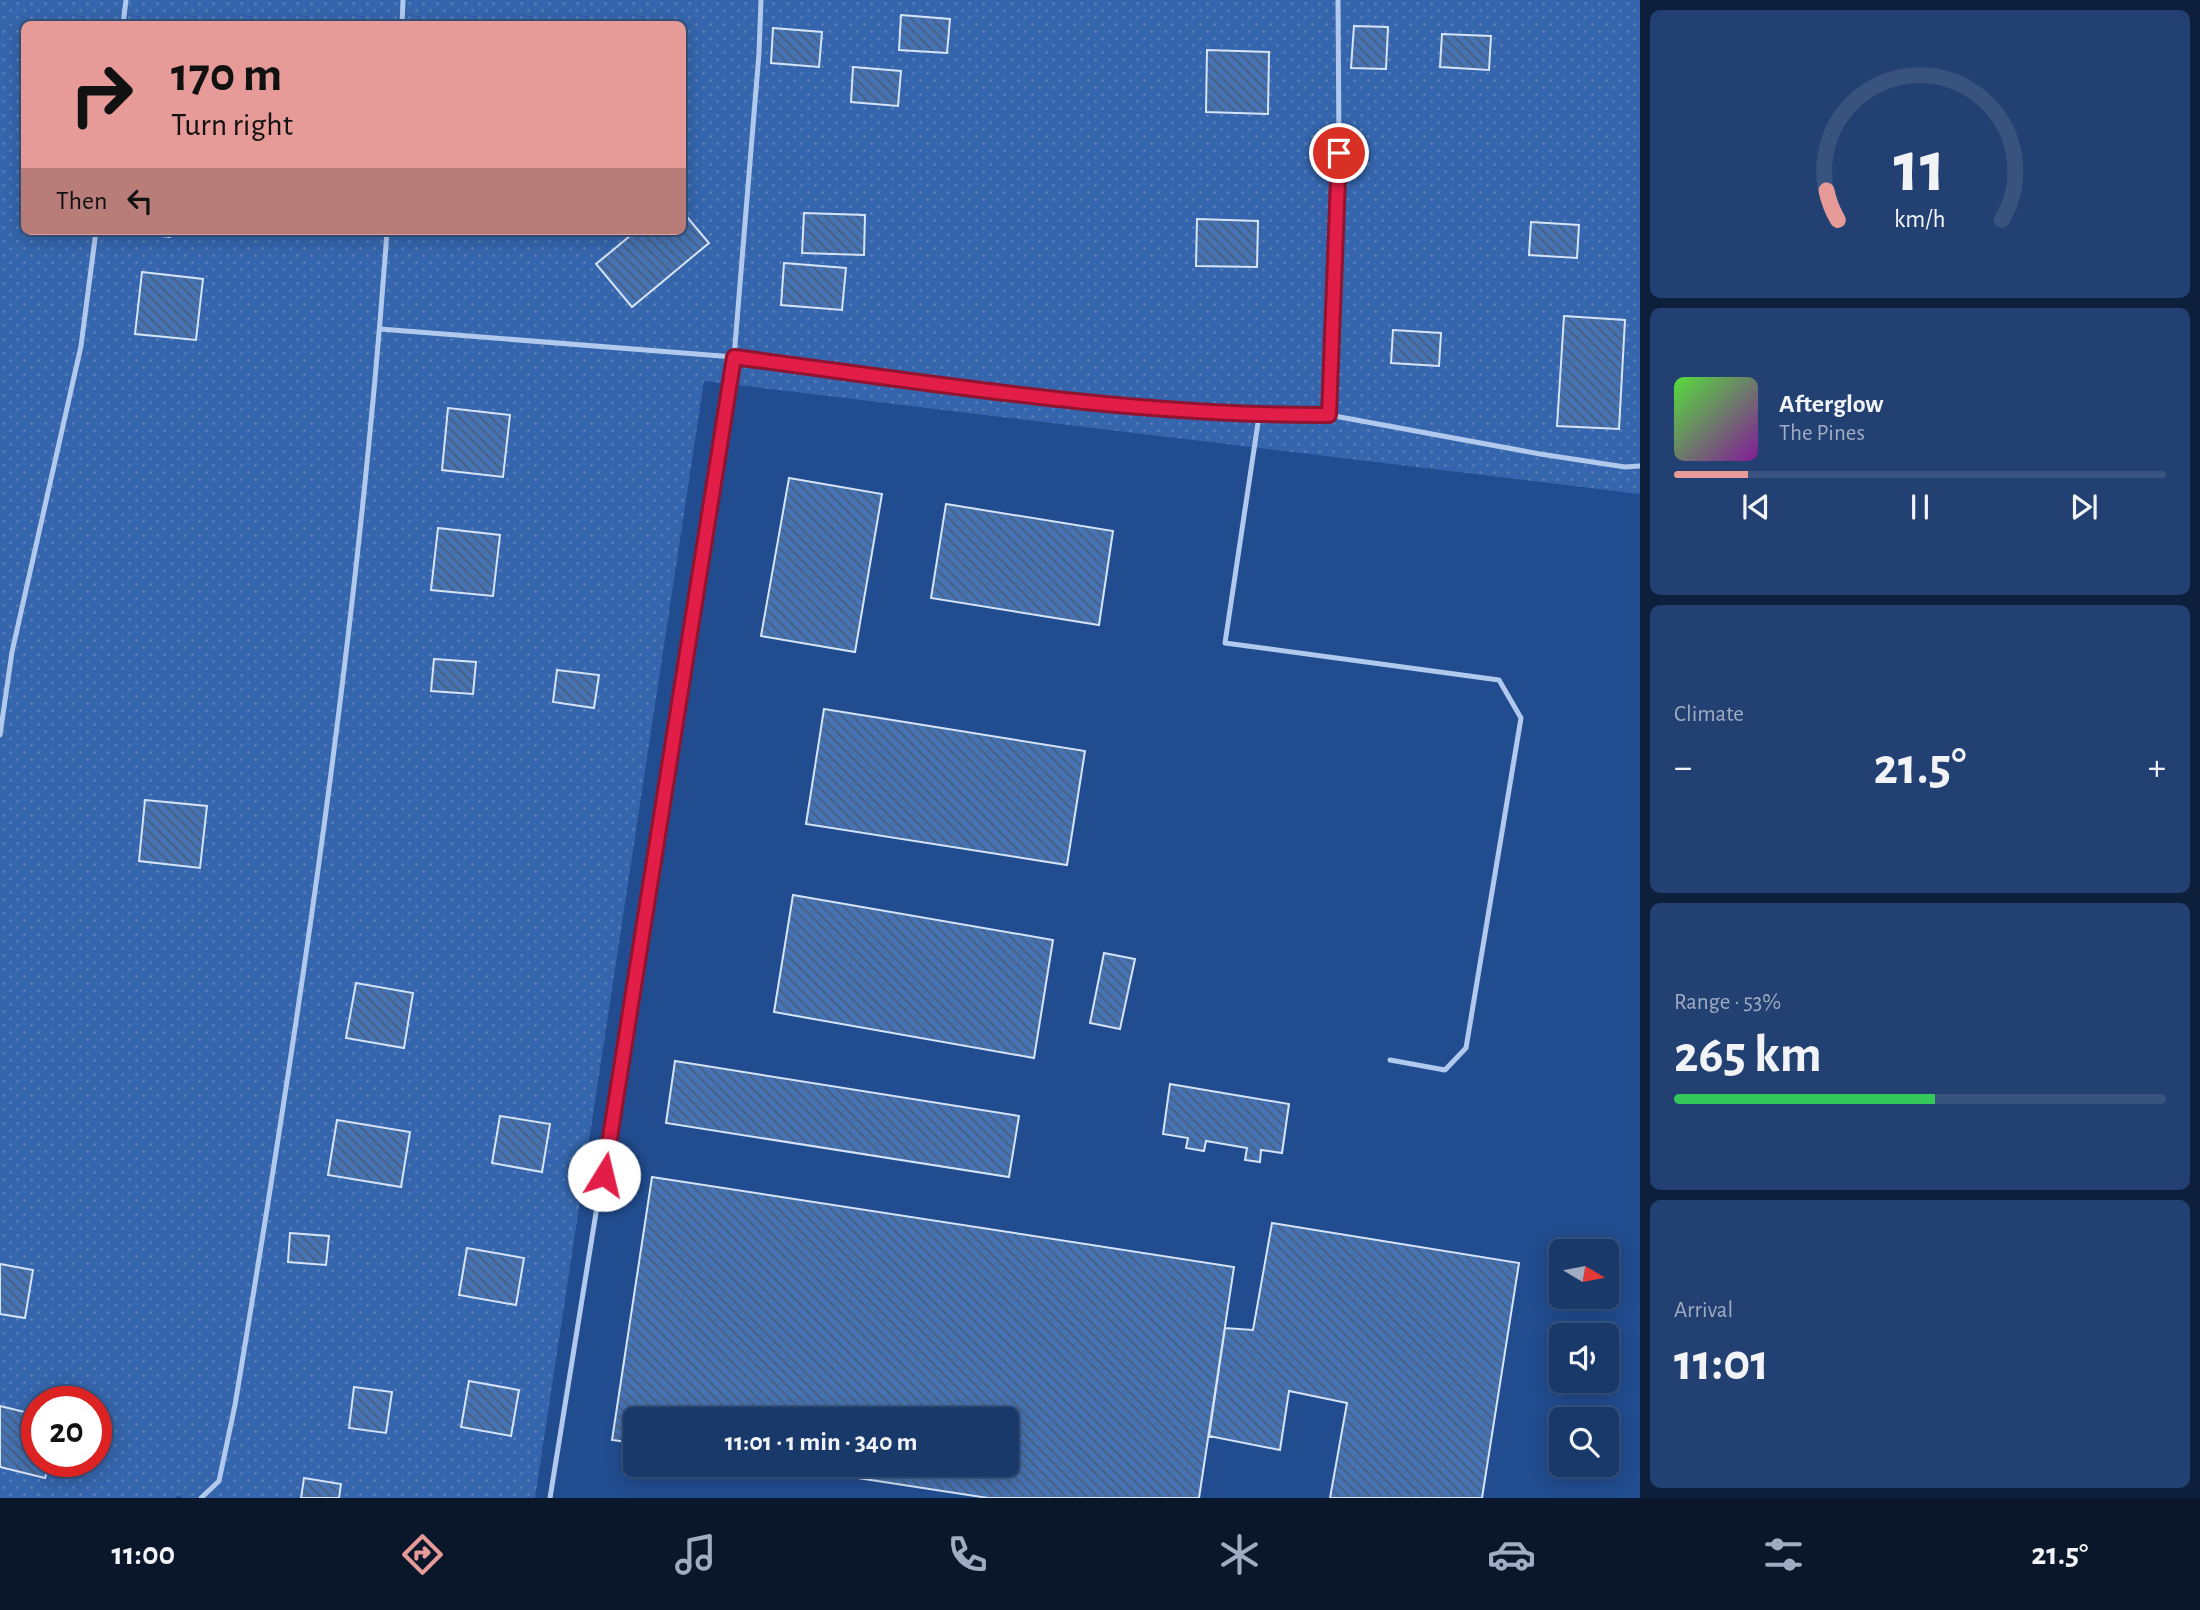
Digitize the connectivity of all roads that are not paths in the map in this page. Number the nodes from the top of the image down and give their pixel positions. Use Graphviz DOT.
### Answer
graph roads {
  1 [pos="126,0"];
  2 [pos="403,0"];
  3 [pos="761,0"];
  4 [pos="1338,0"];
  5 [pos="123,21"];
  6 [pos="402,21"];
  7 [pos="95,235"];
  8 [pos="387,235"];
  9 [pos="380,329"];
  10 [pos="734,357"];
  11 [pos="1329,415"];
  12 [pos="1259,416"];
  13 [pos="1640,466"];
  14 [pos="0,734"];
  15 [pos="1390,1060"];
  16 [pos="201,1498"];
  17 [pos="550,1498"];
  1 -- 5 [label="lane"];
  2 -- 6 [label="lane"];
  3 -- 10 [label="lane"];
  4 -- 11 [label="lane"];
  7 -- 14 [label="lane"];
  8 -- 9 [label="lane"];
  9 -- 10 [label="lane"];
  9 -- 16 [label="lane"];
  10 -- 12 [label="lane"];
  10 -- 17 [label="lane"];
  11 -- 12 [label="lane"];
  11 -- 13 [label="lane"];
  12 -- 15 [label="lane"];
}
